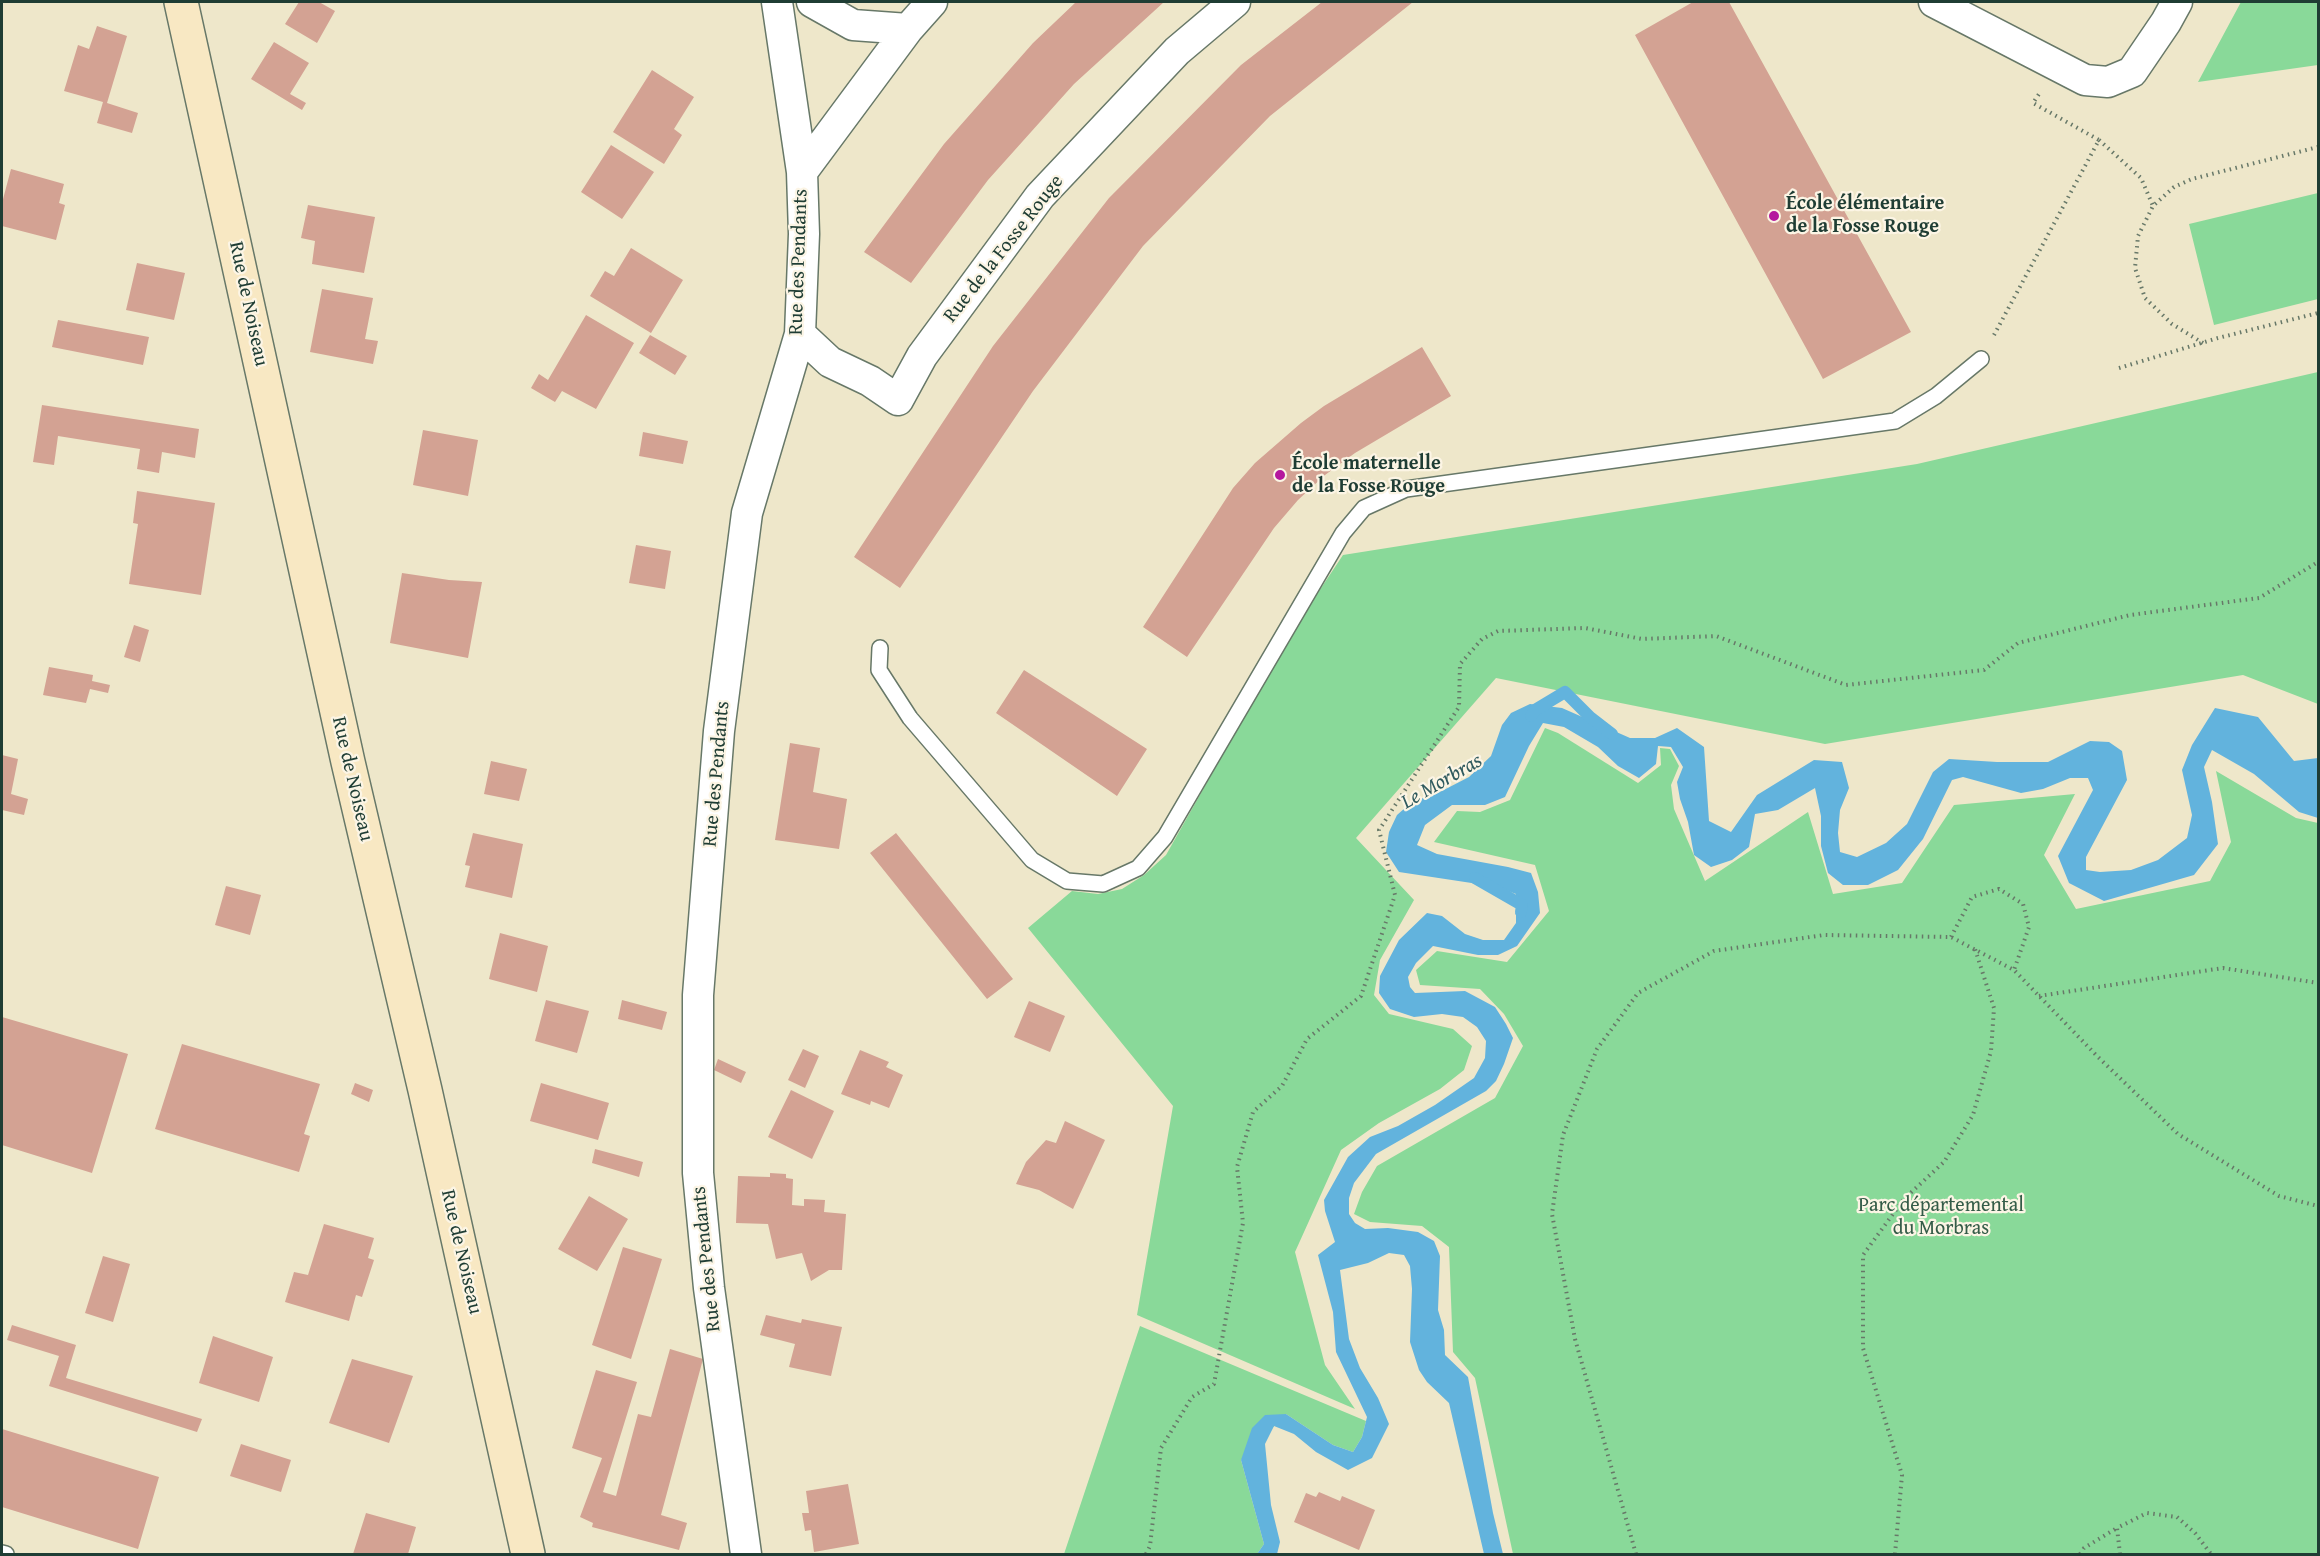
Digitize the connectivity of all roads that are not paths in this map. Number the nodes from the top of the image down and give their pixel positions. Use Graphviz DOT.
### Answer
graph roads {
  1 [pos="181,2"];
  2 [pos="777,2"];
  3 [pos="812,2"];
  4 [pos="932,2"];
  5 [pos="1235,2"];
  6 [pos="1934,2"];
  7 [pos="2177,2"];
  8 [pos="908,29"];
  9 [pos="802,172"];
  10 [pos="800,334"];
  11 [pos="1981,359"];
  12 [pos="880,648"];
  13 [pos="528,1554"];
  14 [pos="746,1554"];
  1 -- 13 [label="street, Rue de Noiseau"];
  2 -- 9 [label="street, Rue des Pendants"];
  3 -- 8 [label="street"];
  4 -- 8 [label="street"];
  5 -- 10 [label="street, Rue de la Fosse Rouge"];
  6 -- 7 [label="street"];
  8 -- 9 [label="street"];
  9 -- 10 [label="street, Rue des Pendants"];
  10 -- 14 [label="street, Rue des Pendants"];
  11 -- 12 [label="lane"];
}
